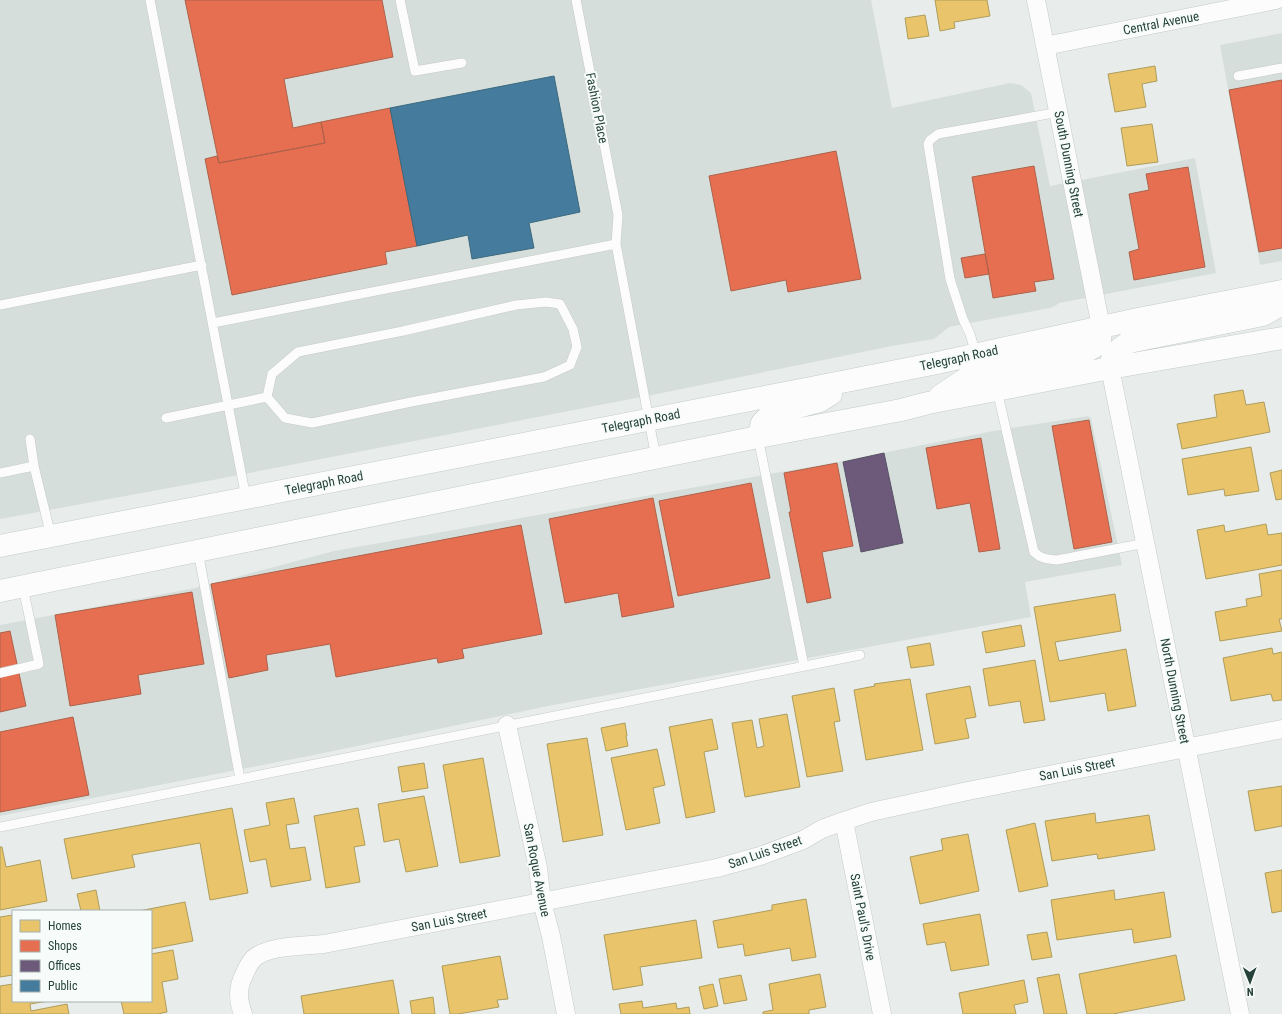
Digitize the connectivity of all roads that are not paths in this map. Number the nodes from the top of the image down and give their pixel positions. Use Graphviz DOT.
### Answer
graph roads {
  1 [pos="150,0"];
  2 [pos="400,0"];
  3 [pos="576,0"];
  4 [pos="1036,0"];
  5 [pos="1276,0"];
  6 [pos="1045,46"];
  7 [pos="462,63"];
  8 [pos="1282,68"];
  9 [pos="1238,76"];
  10 [pos="1059,112"];
  11 [pos="616,244"];
  12 [pos="202,265"];
  13 [pos="1282,291"];
  14 [pos="1282,304"];
  15 [pos="0,305"];
  16 [pos="213,323"];
  17 [pos="1101,327"];
  18 [pos="1282,338"];
  19 [pos="976,354"];
  20 [pos="1110,368"];
  21 [pos="855,379"];
  22 [pos="997,390"];
  23 [pos="267,397"];
  24 [pos="928,403"];
  25 [pos="227,405"];
  26 [pos="166,418"];
  27 [pos="649,420"];
  28 [pos="758,437"];
  29 [pos="30,439"];
  30 [pos="656,458"];
  31 [pos="34,466"];
  32 [pos="0,473"];
  33 [pos="246,498"];
  34 [pos="51,536"];
  35 [pos="1146,543"];
  36 [pos="0,546"];
  37 [pos="198,551"];
  38 [pos="23,587"];
  39 [pos="0,591"];
  40 [pos="860,655"];
  41 [pos="804,666"];
  42 [pos="0,673"];
  43 [pos="507,725"];
  44 [pos="1282,729"];
  45 [pos="1187,748"];
  46 [pos="240,779"];
  47 [pos="844,821"];
  48 [pos="0,827"];
  49 [pos="542,902"];
  50 [pos="243,1014"];
  51 [pos="566,1014"];
  52 [pos="882,1014"];
  53 [pos="1240,1014"];
  1 -- 12 [label="lane"];
  2 -- 7 [label="lane"];
  3 -- 11 [label="lane, Fashion Place"];
  4 -- 6 [label="street, South Dunning Street"];
  5 -- 6 [label="street, Central Avenue"];
  6 -- 10 [label="street, South Dunning Street"];
  8 -- 9 [label="lane"];
  10 -- 17 [label="street, South Dunning Street"];
  10 -- 19 [label="lane"];
  11 -- 16 [label="lane"];
  11 -- 27 [label="lane"];
  12 -- 15 [label="lane"];
  12 -- 16 [label="lane"];
  13 -- 17 [label="main road, Telegraph Road"];
  14 -- 20 [label="main road"];
  16 -- 25 [label="lane"];
  17 -- 19 [label="main road, Telegraph Road"];
  17 -- 24 [label="main road"];
  18 -- 20 [label="main road"];
  19 -- 21 [label="main road, Telegraph Road"];
  20 -- 22 [label="main road"];
  20 -- 35 [label="street, North Dunning Street"];
  21 -- 27 [label="main road, Telegraph Road"];
  21 -- 28 [label="main road"];
  22 -- 24 [label="main road"];
  22 -- 35 [label="lane"];
  23 -- 23 [label="lane"];
  23 -- 25 [label="lane"];
  24 -- 28 [label="main road"];
  25 -- 26 [label="lane"];
  25 -- 33 [label="lane"];
  27 -- 30 [label="lane"];
  27 -- 33 [label="main road, Telegraph Road"];
  28 -- 30 [label="main road"];
  28 -- 41 [label="lane"];
  29 -- 31 [label="lane"];
  30 -- 37 [label="main road"];
  31 -- 32 [label="lane"];
  31 -- 34 [label="lane"];
  33 -- 34 [label="main road, Telegraph Road"];
  34 -- 36 [label="main road, Telegraph Road"];
  35 -- 45 [label="street, North Dunning Street"];
  37 -- 38 [label="main road"];
  37 -- 46 [label="lane"];
  38 -- 39 [label="main road"];
  38 -- 42 [label="lane"];
  40 -- 41 [label="lane"];
  41 -- 43 [label="lane"];
  43 -- 46 [label="lane"];
  43 -- 49 [label="street, San Roque Avenue"];
  44 -- 45 [label="street, San Luis Street"];
  45 -- 47 [label="street, San Luis Street"];
  45 -- 53 [label="street, North Dunning Street"];
  46 -- 48 [label="lane"];
  47 -- 49 [label="street, San Luis Street"];
  47 -- 52 [label="street, Saint Paul's Drive"];
  49 -- 50 [label="street, San Luis Street"];
  49 -- 51 [label="street, San Roque Avenue"];
}
